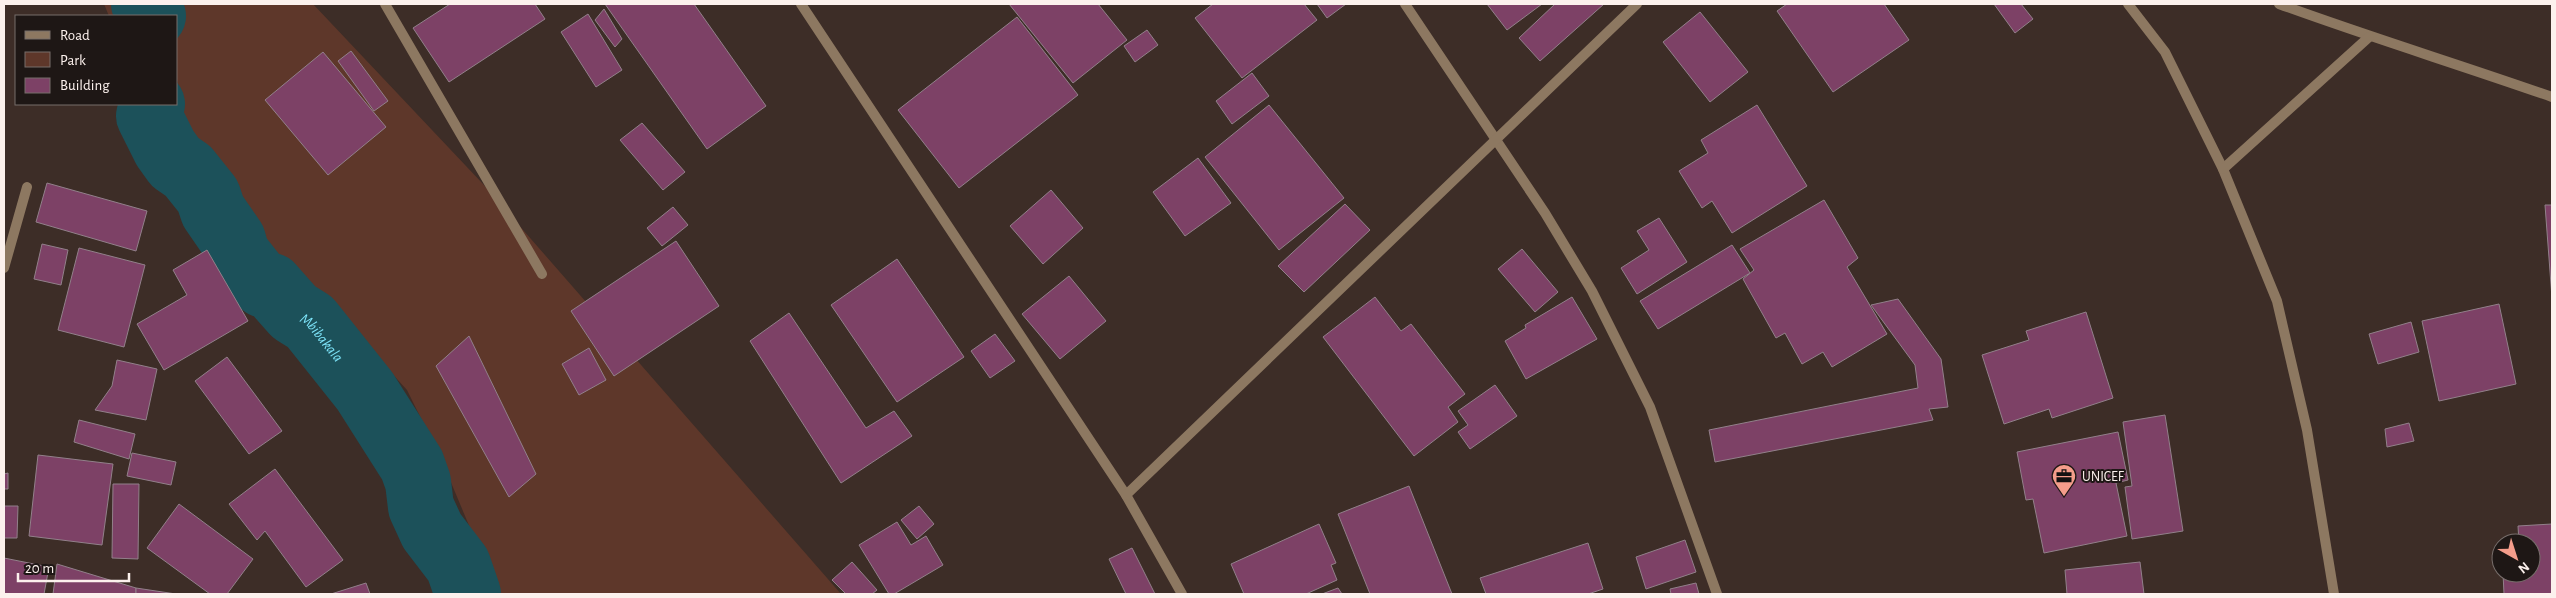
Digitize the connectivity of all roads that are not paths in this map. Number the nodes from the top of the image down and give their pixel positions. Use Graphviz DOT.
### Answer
graph roads {
  1 [pos="386,4"];
  2 [pos="801,4"];
  3 [pos="1405,4"];
  4 [pos="1637,4"];
  5 [pos="2128,4"];
  6 [pos="2278,4"];
  7 [pos="2369,37"];
  8 [pos="2552,97"];
  9 [pos="1495,140"];
  10 [pos="2223,169"];
  11 [pos="27,186"];
  12 [pos="4,268"];
  13 [pos="542,274"];
  14 [pos="1126,495"];
  15 [pos="1182,594"];
  16 [pos="1717,594"];
  17 [pos="2334,594"];
  1 -- 13 [label="street"];
  2 -- 14 [label="street"];
  3 -- 9 [label="street"];
  4 -- 9 [label="street"];
  5 -- 10 [label="street"];
  6 -- 7 [label="street"];
  7 -- 8 [label="street"];
  7 -- 10 [label="street"];
  9 -- 14 [label="street"];
  9 -- 16 [label="street"];
  10 -- 17 [label="street"];
  11 -- 12 [label="street"];
  14 -- 15 [label="street"];
}
